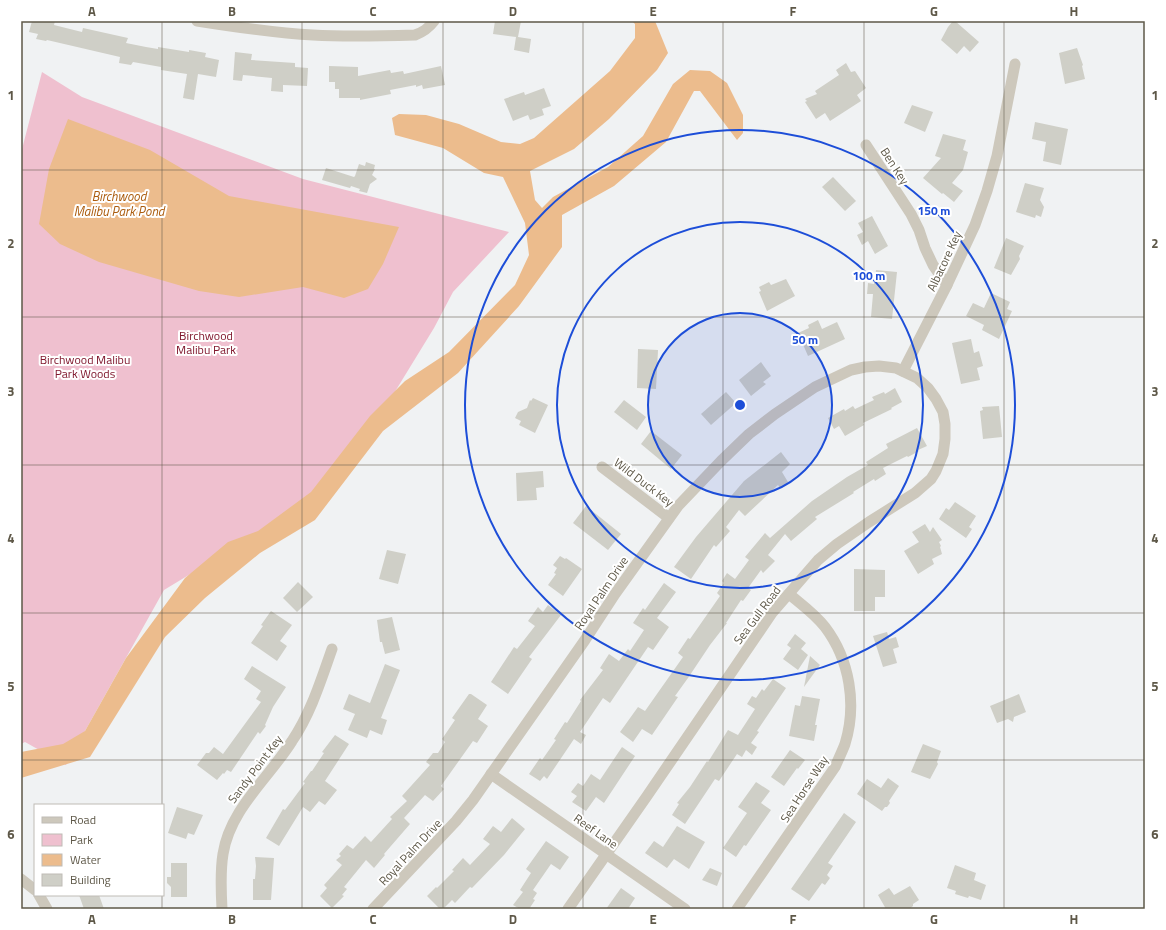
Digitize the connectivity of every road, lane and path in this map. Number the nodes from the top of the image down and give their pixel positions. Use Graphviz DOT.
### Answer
graph roads {
  1 [pos="197,21"];
  2 [pos="434,21"];
  3 [pos="1015,64"];
  4 [pos="866,145"];
  5 [pos="947,285"];
  6 [pos="903,371"];
  7 [pos="602,467"];
  8 [pos="669,518"];
  9 [pos="788,594"];
  10 [pos="332,649"];
  11 [pos="491,774"];
  12 [pos="606,853"];
  13 [pos="21,879"];
  14 [pos="34,889"];
  15 [pos="40,896"];
  16 [pos="47,909"];
  17 [pos="222,909"];
  18 [pos="373,909"];
  19 [pos="568,909"];
  20 [pos="685,909"];
  21 [pos="737,909"];
  1 -- 2 [label="street"];
  3 -- 5 [label="street, Albacore Key"];
  4 -- 5 [label="street, Ben Key"];
  5 -- 6 [label="street, Albacore Key"];
  6 -- 8 [label="street, Royal Palm Drive"];
  6 -- 9 [label="street, Sea Gull Road"];
  7 -- 8 [label="street, Wild Duck Key"];
  8 -- 11 [label="street, Royal Palm Drive"];
  9 -- 12 [label="street, Sea Gull Road"];
  9 -- 21 [label="street, Sea Horse Way"];
  10 -- 17 [label="street, Sandy Point Key"];
  11 -- 12 [label="street, Reef Lane"];
  11 -- 18 [label="street, Royal Palm Drive"];
  12 -- 19 [label="street, Sea Gull Road"];
  12 -- 20 [label="street, Reef Lane"];
  13 -- 14 [label="street"];
  15 -- 16 [label="street"];
}
